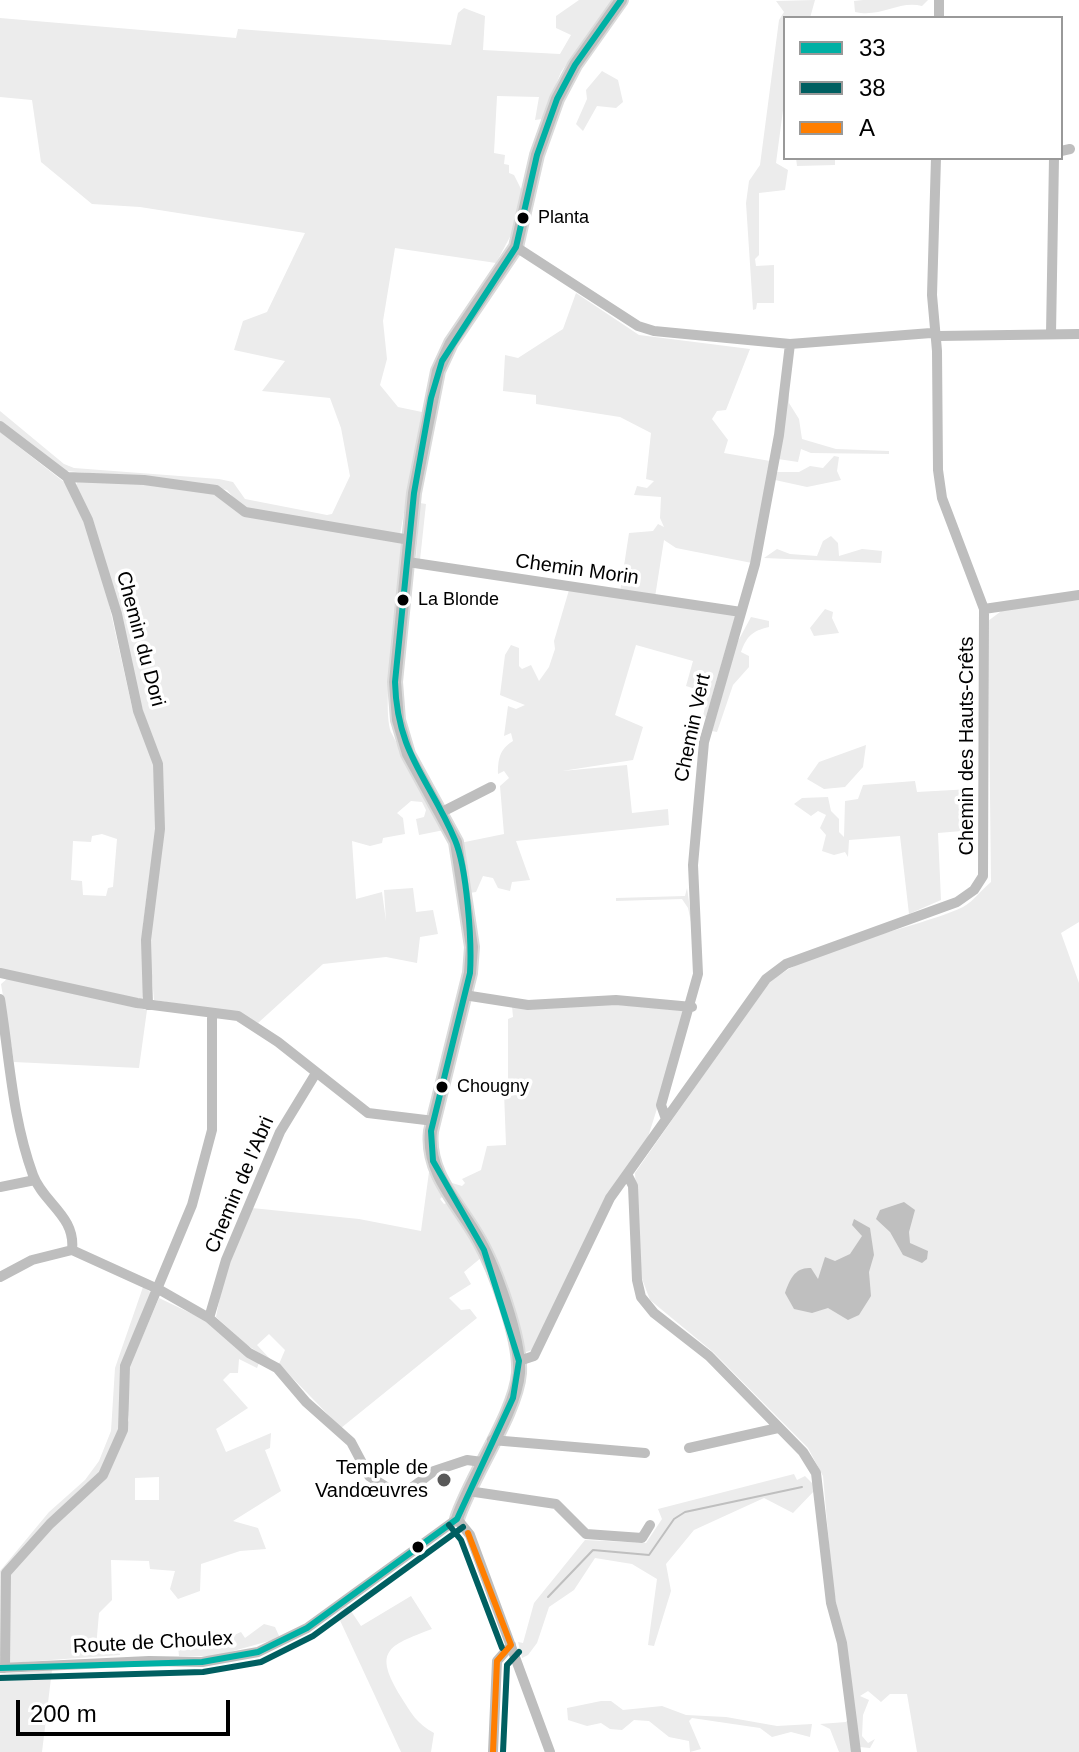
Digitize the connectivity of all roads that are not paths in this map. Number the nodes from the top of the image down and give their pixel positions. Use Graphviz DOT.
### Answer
graph roads {
  1 [pos="621,0"];
  2 [pos="936,160"];
  3 [pos="1054,160"];
  4 [pos="516,247"];
  5 [pos="1051,334"];
  6 [pos="1079,334"];
  7 [pos="936,335"];
  8 [pos="790,344"];
  9 [pos="0,426"];
  10 [pos="67,477"];
  11 [pos="410,540"];
  12 [pos="408,562"];
  13 [pos="1079,595"];
  14 [pos="984,609"];
  15 [pos="741,612"];
  16 [pos="491,787"];
  17 [pos="442,812"];
  18 [pos="0,973"];
  19 [pos="464,995"];
  20 [pos="0,999"];
  21 [pos="148,1005"];
  22 [pos="692,1007"];
  23 [pos="212,1015"];
  24 [pos="5,1055"];
  25 [pos="316,1073"];
  26 [pos="666,1119"];
  27 [pos="434,1121"];
  28 [pos="627,1174"];
  29 [pos="35,1180"];
  30 [pos="0,1187"];
  31 [pos="72,1250"];
  32 [pos="0,1277"];
  33 [pos="160,1290"];
  34 [pos="209,1318"];
  35 [pos="519,1361"];
  36 [pos="778,1428"];
  37 [pos="492,1440"];
  38 [pos="689,1448"];
  39 [pos="645,1453"];
  40 [pos="482,1462"];
  41 [pos="468,1491"];
  42 [pos="457,1519"];
  43 [pos="650,1525"];
  44 [pos="511,1645"];
  45 [pos="3,1668"];
  46 [pos="493,1752"];
  47 [pos="550,1752"];
  48 [pos="856,1752"];
  1 -- 4 [label="main road"];
  2 -- 7 [label="street, Chemin des Hauts-Crêts"];
  3 -- 5 [label="street"];
  4 -- 8 [label="street"];
  4 -- 11 [label="main road"];
  5 -- 6 [label="street"];
  5 -- 7 [label="street"];
  7 -- 8 [label="street"];
  7 -- 14 [label="street, Chemin des Hauts-Crêts"];
  8 -- 15 [label="street, Chemin Vert"];
  9 -- 10 [label="street"];
  10 -- 11 [label="street"];
  10 -- 21 [label="street, Chemin du Dori"];
  11 -- 12 [label="main road"];
  12 -- 15 [label="street, Chemin Morin"];
  12 -- 17 [label="main road"];
  13 -- 14 [label="street"];
  14 -- 26 [label="street, Chemin des Hauts-Crêts"];
  15 -- 22 [label="street, Chemin Vert"];
  16 -- 17 [label="street"];
  17 -- 19 [label="main road"];
  18 -- 21 [label="street"];
  19 -- 22 [label="street"];
  19 -- 27 [label="main road"];
  20 -- 24 [label="street"];
  21 -- 23 [label="street"];
  22 -- 26 [label="street, Chemin Vert"];
  23 -- 25 [label="street"];
  23 -- 33 [label="street"];
  24 -- 29 [label="street"];
  25 -- 27 [label="street"];
  25 -- 34 [label="street, Chemin de l'Abri"];
  26 -- 28 [label="street, Chemin des Hauts-Crêts"];
  27 -- 35 [label="main road"];
  28 -- 35 [label="street, Chemin des Hauts-Crêts"];
  28 -- 36 [label="street"];
  29 -- 30 [label="street"];
  29 -- 31 [label="street"];
  31 -- 32 [label="street"];
  31 -- 33 [label="street"];
  33 -- 34 [label="street"];
  33 -- 45 [label="street"];
  34 -- 40 [label="street"];
  35 -- 37 [label="main road"];
  36 -- 38 [label="street"];
  36 -- 48 [label="street"];
  37 -- 39 [label="street"];
  37 -- 40 [label="main road"];
  40 -- 41 [label="main road"];
  41 -- 42 [label="main road"];
  41 -- 43 [label="street"];
  42 -- 44 [label="street"];
  42 -- 45 [label="street, Route de Choulex"];
  44 -- 46 [label="street"];
  44 -- 47 [label="street"];
}
